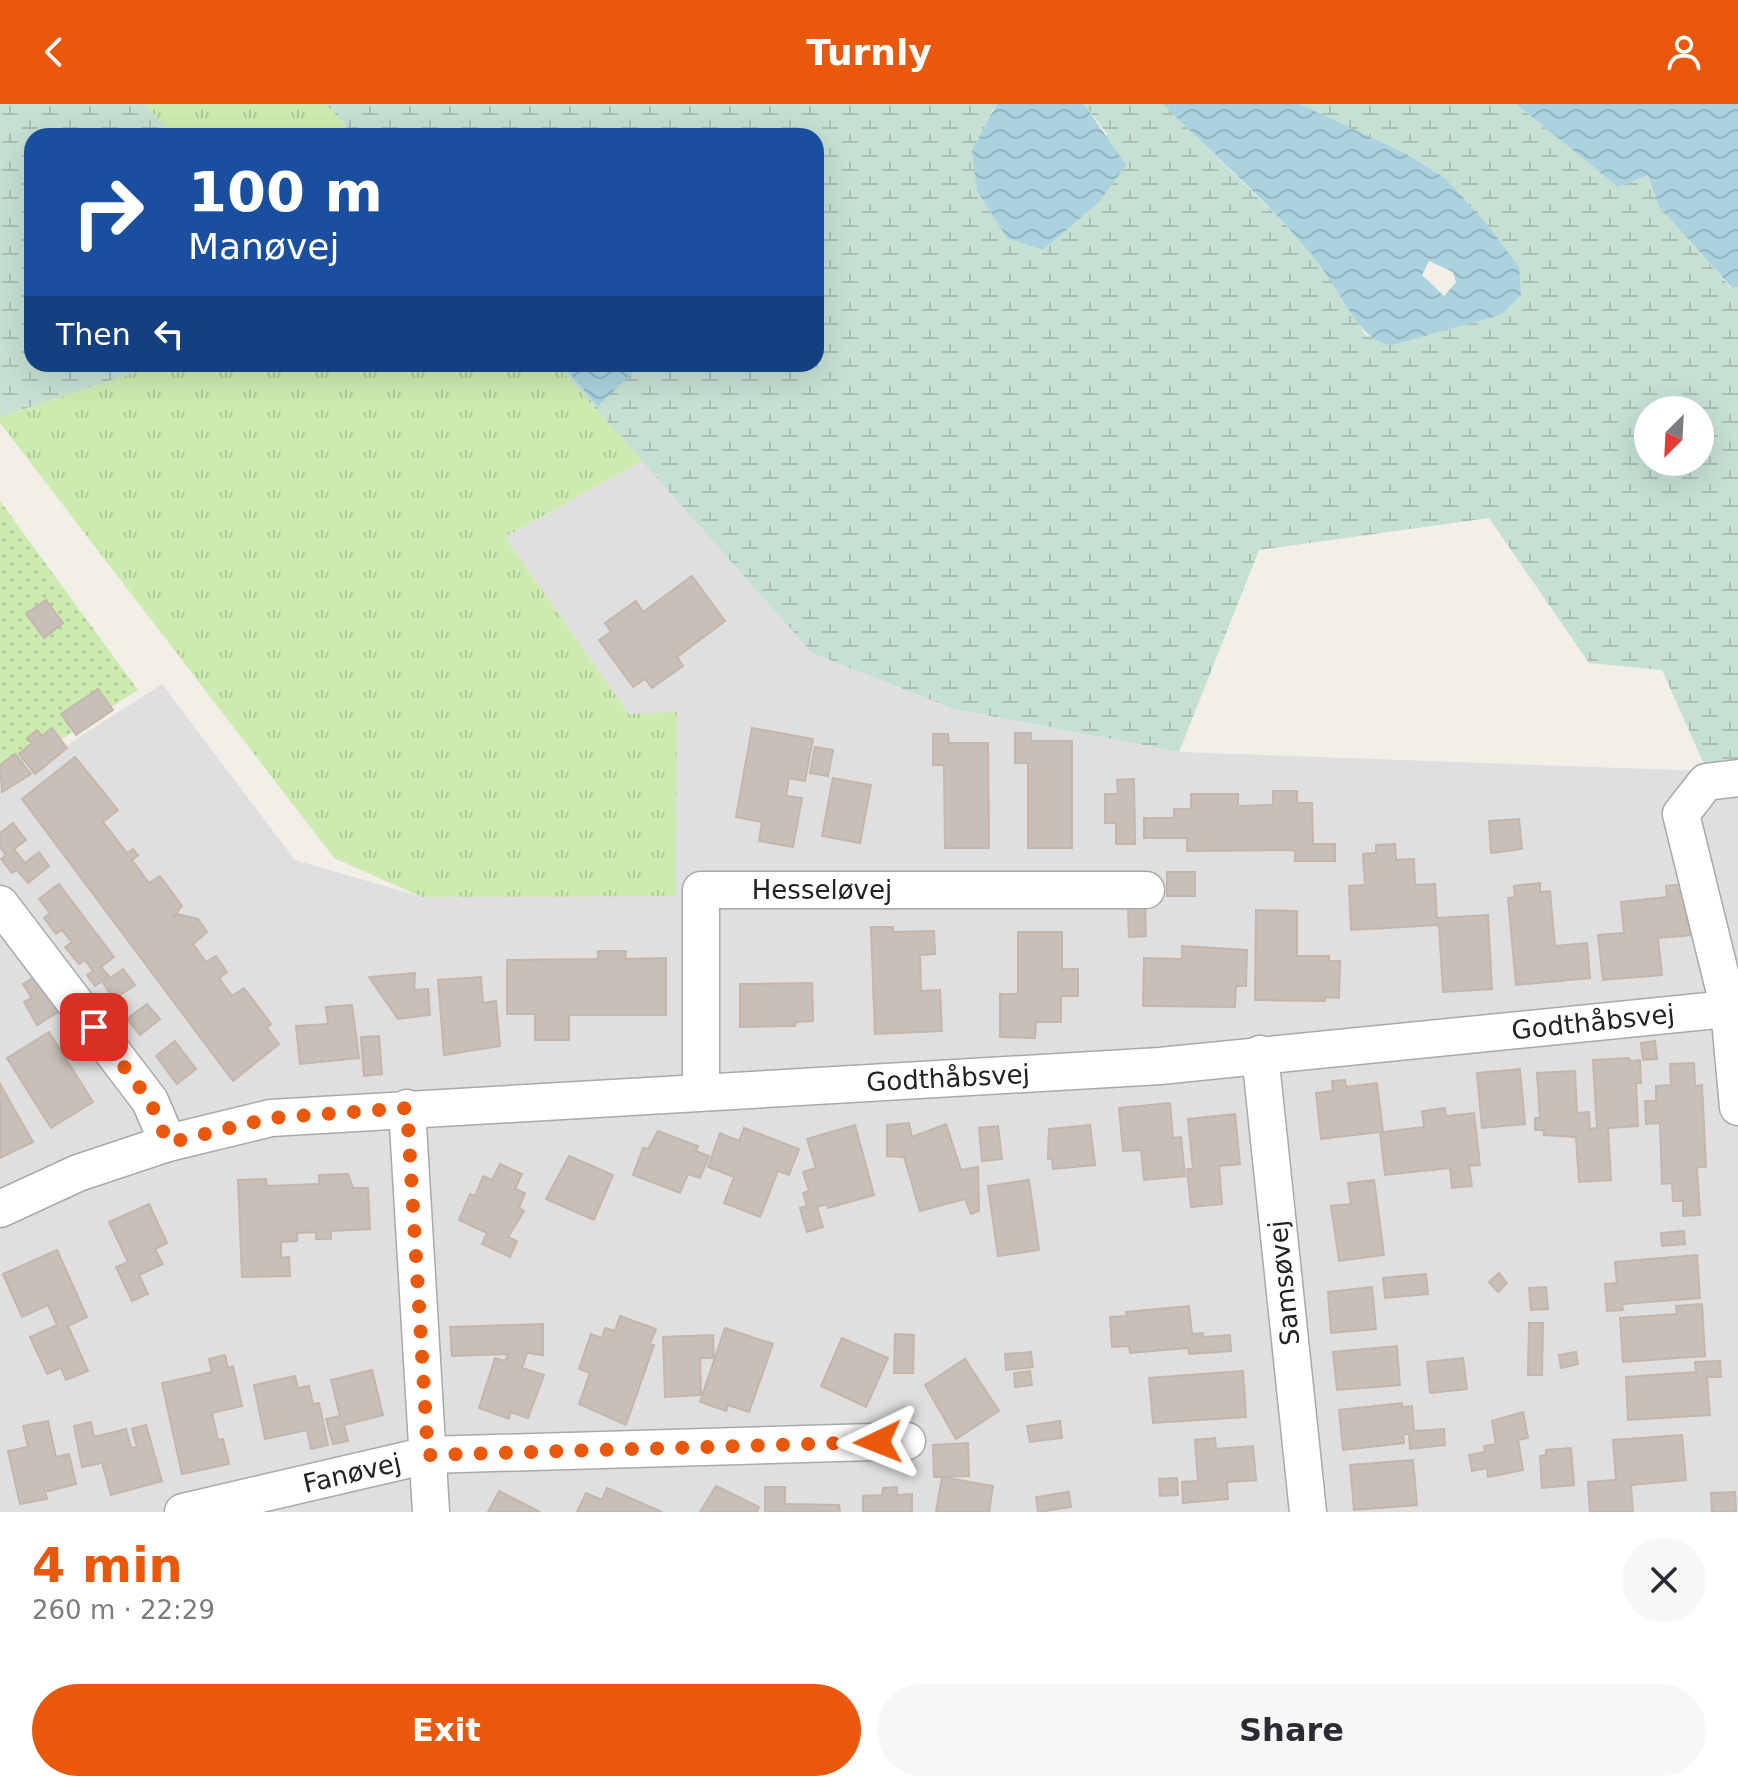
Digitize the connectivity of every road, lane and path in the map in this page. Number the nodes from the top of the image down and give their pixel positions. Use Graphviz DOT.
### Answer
graph roads {
  1 [pos="1738,778"];
  2 [pos="1146,890"];
  3 [pos="0,904"];
  4 [pos="1734,1008"];
  5 [pos="1260,1054"];
  6 [pos="701,1092"];
  7 [pos="1738,1107"];
  8 [pos="407,1108"];
  9 [pos="168,1143"];
  10 [pos="0,1209"];
  11 [pos="907,1441"];
  12 [pos="428,1455"];
  13 [pos="183,1512"];
  14 [pos="431,1512"];
  15 [pos="1308,1512"];
  1 -- 4 [label="street"];
  2 -- 6 [label="street, Hesseløvej"];
  3 -- 9 [label="street"];
  4 -- 5 [label="street, Godthåbsvej"];
  4 -- 7 [label="street"];
  5 -- 6 [label="street, Godthåbsvej"];
  5 -- 15 [label="street, Samsøvej"];
  6 -- 8 [label="street, Godthåbsvej"];
  8 -- 9 [label="street, Godthåbsvej"];
  8 -- 12 [label="street"];
  9 -- 10 [label="street, Godthåbsvej"];
  11 -- 12 [label="street, Fanøvej"];
  12 -- 13 [label="street, Fanøvej"];
  12 -- 14 [label="street"];
}
